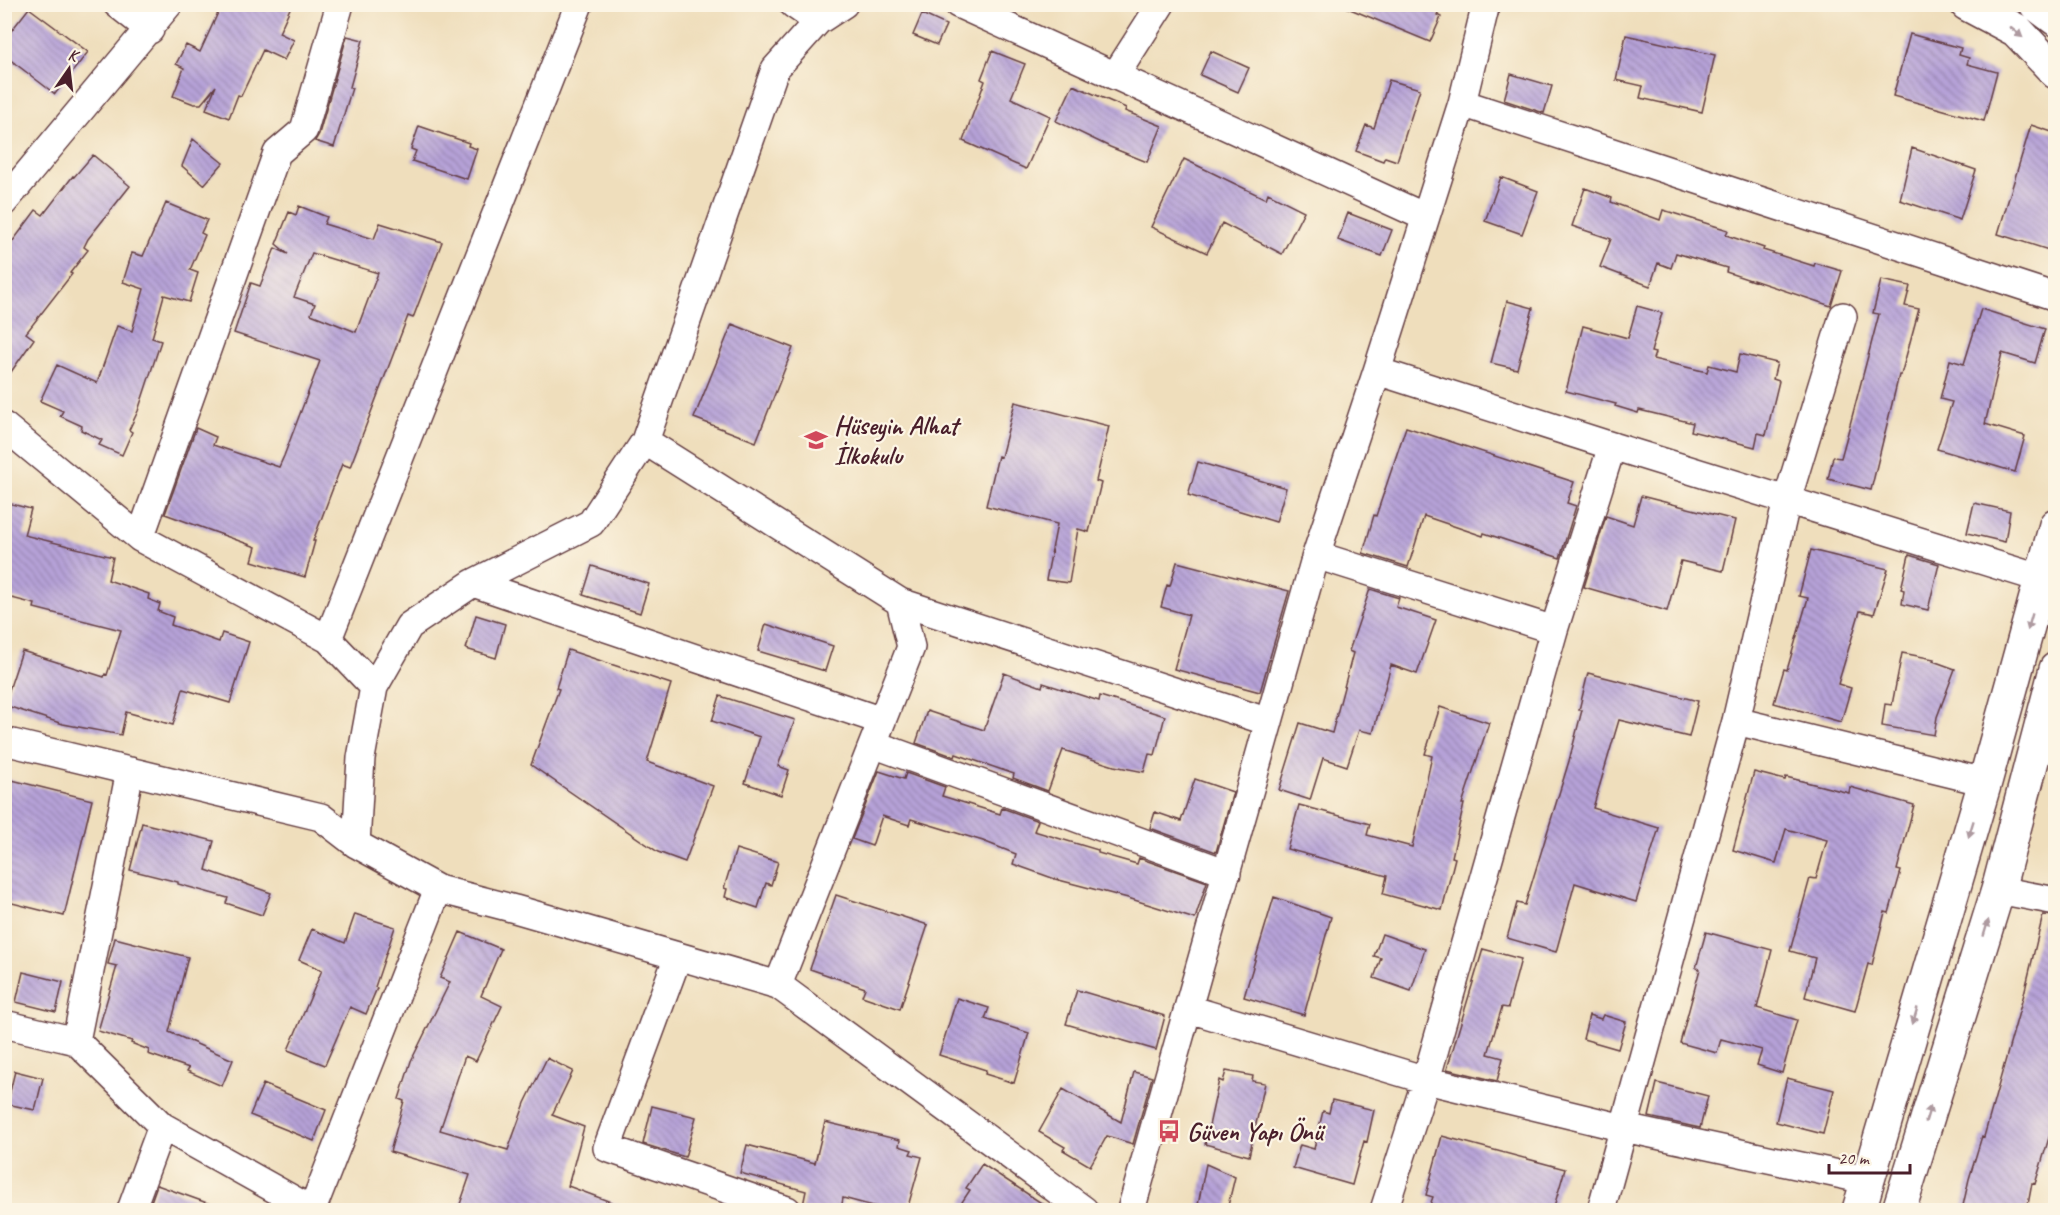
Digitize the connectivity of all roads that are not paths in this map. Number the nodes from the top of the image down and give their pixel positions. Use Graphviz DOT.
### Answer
graph roads {
  1 [pos="117,4"];
  2 [pos="169,4"];
  3 [pos="340,4"];
  4 [pos="579,4"];
  5 [pos="793,4"];
  6 [pos="844,4"];
  7 [pos="958,4"];
  8 [pos="1161,4"];
  9 [pos="1486,4"];
  10 [pos="1967,4"];
  11 [pos="2036,4"];
  12 [pos="2055,18"];
  13 [pos="818,21"];
  14 [pos="150,30"];
  15 [pos="2055,72"];
  16 [pos="1115,76"];
  17 [pos="1462,103"];
  18 [pos="4,202"];
  19 [pos="1425,217"];
  20 [pos="2055,297"];
  21 [pos="1843,316"];
  22 [pos="1377,371"];
  23 [pos="4,426"];
  24 [pos="645,441"];
  25 [pos="1612,446"];
  26 [pos="1787,500"];
  27 [pos="2055,525"];
  28 [pos="140,538"];
  29 [pos="1316,555"];
  30 [pos="2042,579"];
  31 [pos="473,583"];
  32 [pos="900,603"];
  33 [pos="1554,630"];
  34 [pos="328,639"];
  35 [pos="2055,669"];
  36 [pos="374,687"];
  37 [pos="1736,721"];
  38 [pos="1269,722"];
  39 [pos="877,733"];
  40 [pos="4,741"];
  41 [pos="130,771"];
  42 [pos="1985,782"];
  43 [pos="356,844"];
  44 [pos="1227,873"];
  45 [pos="438,889"];
  46 [pos="1998,890"];
  47 [pos="2055,901"];
  48 [pos="678,956"];
  49 [pos="778,985"];
  50 [pos="1189,1009"];
  51 [pos="4,1024"];
  52 [pos="76,1041"];
  53 [pos="1426,1080"];
  54 [pos="162,1126"];
  55 [pos="1624,1128"];
  56 [pos="1863,1195"];
  57 [pos="131,1210"];
  58 [pos="787,1210"];
  59 [pos="1084,1210"];
  60 [pos="1131,1210"];
  61 [pos="1384,1210"];
  62 [pos="1601,1210"];
  63 [pos="1899,1210"];
  1 -- 14 [label="street"];
  2 -- 14 [label="street"];
  3 -- 28 [label="street"];
  4 -- 34 [label="street"];
  5 -- 13 [label="street"];
  6 -- 13 [label="street"];
  7 -- 16 [label="street"];
  8 -- 16 [label="street"];
  9 -- 17 [label="street"];
  10 -- 15 [label="street, one-way"];
  11 -- 12 [label="street"];
  13 -- 24 [label="street"];
  14 -- 18 [label="street"];
  16 -- 19 [label="street"];
  17 -- 19 [label="street"];
  17 -- 20 [label="street"];
  19 -- 22 [label="street"];
  21 -- 26 [label="street"];
  22 -- 25 [label="street"];
  22 -- 29 [label="street"];
  23 -- 28 [label="street"];
  24 -- 31 [label="street"];
  24 -- 32 [label="street"];
  25 -- 26 [label="street"];
  25 -- 33 [label="street"];
  26 -- 30 [label="street"];
  26 -- 37 [label="street"];
  27 -- 30 [label="street"];
  28 -- 34 [label="street"];
  29 -- 33 [label="street"];
  29 -- 38 [label="street"];
  30 -- 42 [label="street, one-way"];
  31 -- 36 [label="street"];
  31 -- 39 [label="street"];
  32 -- 38 [label="street"];
  32 -- 39 [label="street"];
  33 -- 53 [label="street"];
  34 -- 36 [label="street"];
  35 -- 46 [label="street"];
  36 -- 43 [label="street"];
  37 -- 42 [label="street"];
  37 -- 55 [label="street"];
  38 -- 44 [label="street"];
  39 -- 44 [label="street"];
  39 -- 49 [label="street"];
  40 -- 41 [label="street"];
  41 -- 43 [label="street"];
  41 -- 52 [label="street"];
  42 -- 56 [label="street, one-way"];
  43 -- 45 [label="street"];
  44 -- 50 [label="street"];
  45 -- 48 [label="street"];
  45 -- 54 [label="street"];
  46 -- 47 [label="street"];
  63 -- 46 [label="street, one-way"];
  48 -- 49 [label="street"];
  48 -- 58 [label="street"];
  49 -- 59 [label="street"];
  50 -- 53 [label="street"];
  50 -- 60 [label="street"];
  51 -- 52 [label="street"];
  52 -- 54 [label="street"];
  53 -- 55 [label="street"];
  53 -- 61 [label="street"];
  54 -- 57 [label="street"];
  55 -- 56 [label="street"];
  55 -- 62 [label="street"];
}
